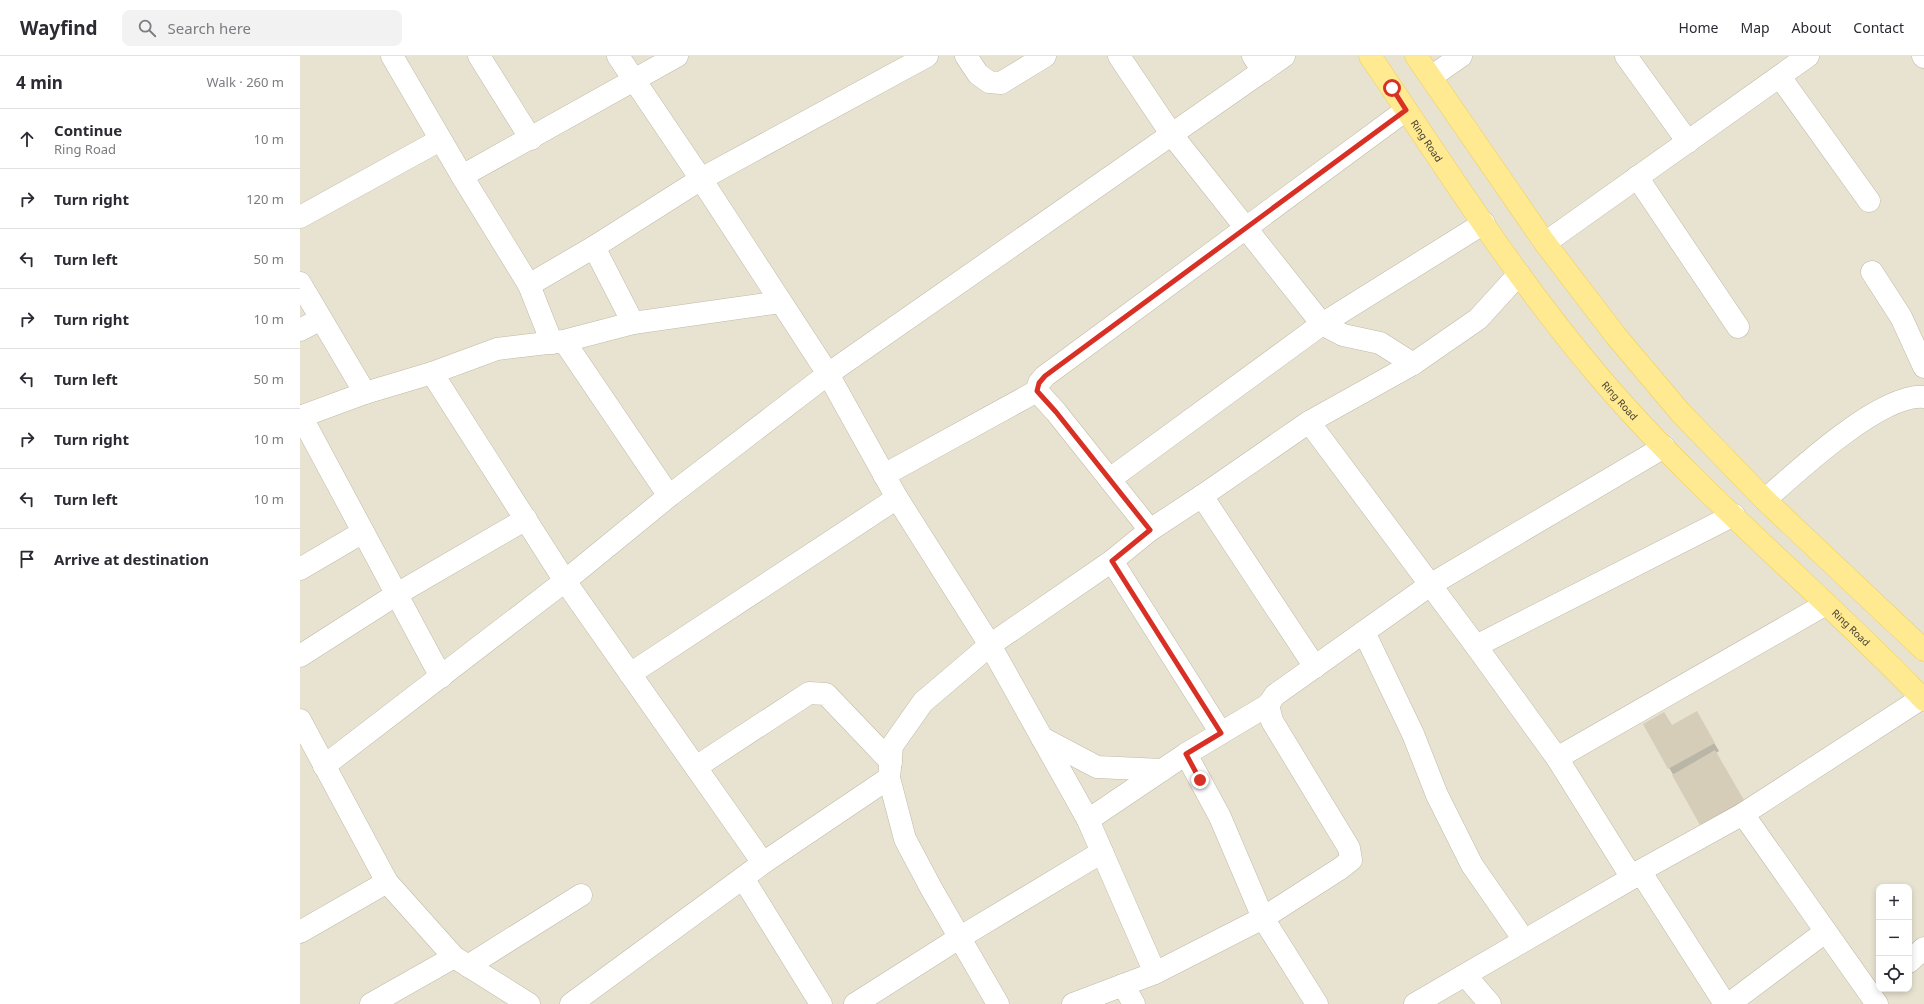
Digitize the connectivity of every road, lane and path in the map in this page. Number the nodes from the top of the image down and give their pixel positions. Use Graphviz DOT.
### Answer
graph roads {
  1 [pos="392,56"];
  2 [pos="479,56"];
  3 [pos="618,56"];
  4 [pos="677,56"];
  5 [pos="927,56"];
  6 [pos="966,56"];
  7 [pos="1045,56"];
  8 [pos="1119,56"];
  9 [pos="1284,56"];
  10 [pos="1370,56"];
  11 [pos="1416,56"];
  12 [pos="1461,56"];
  13 [pos="1626,56"];
  14 [pos="1258,64"];
  15 [pos="1793,64"];
  16 [pos="1431,77"];
  17 [pos="633,79"];
  18 [pos="1406,110"];
  19 [pos="1172,135"];
  20 [pos="531,139"];
  21 [pos="440,140"];
  22 [pos="1688,142"];
  23 [pos="462,176"];
  24 [pos="1637,178"];
  25 [pos="701,179"];
  26 [pos="1869,201"];
  27 [pos="300,217"];
  28 [pos="1484,223"];
  29 [pos="1247,228"];
  30 [pos="1545,243"];
  31 [pos="594,247"];
  32 [pos="1872,272"];
  33 [pos="1519,274"];
  34 [pos="300,283"];
  35 [pos="529,285"];
  36 [pos="780,302"];
  37 [pos="321,319"];
  38 [pos="633,323"];
  39 [pos="1322,324"];
  40 [pos="1738,327"];
  41 [pos="300,330"];
  42 [pos="558,342"];
  43 [pos="1413,364"];
  44 [pos="1924,367"];
  45 [pos="432,373"];
  46 [pos="828,374"];
  47 [pos="1037,391"];
  48 [pos="365,393"];
  49 [pos="1924,397"];
  50 [pos="300,416"];
  51 [pos="1309,422"];
  52 [pos="1664,447"];
  53 [pos="884,475"];
  54 [pos="1110,479"];
  55 [pos="670,496"];
  56 [pos="1202,496"];
  57 [pos="897,498"];
  58 [pos="1765,500"];
  59 [pos="1734,515"];
  60 [pos="526,519"];
  61 [pos="1150,530"];
  62 [pos="363,532"];
  63 [pos="1112,561"];
  64 [pos="300,569"];
  65 [pos="565,581"];
  66 [pos="1430,585"];
  67 [pos="397,594"];
  68 [pos="1826,604"];
  69 [pos="1364,632"];
  70 [pos="990,645"];
  71 [pos="1476,646"];
  72 [pos="1924,650"];
  73 [pos="300,656"];
  74 [pos="1315,668"];
  75 [pos="630,674"];
  76 [pos="442,677"];
  77 [pos="1923,699"];
  78 [pos="1268,705"];
  79 [pos="300,720"];
  80 [pos="1221,733"];
  81 [pos="1042,738"];
  82 [pos="1186,754"];
  83 [pos="1557,758"];
  84 [pos="324,766"];
  85 [pos="696,767"];
  86 [pos="890,770"];
  87 [pos="1162,770"];
  88 [pos="1743,814"];
  89 [pos="1088,820"];
  90 [pos="1102,852"];
  91 [pos="763,863"];
  92 [pos="1636,875"];
  93 [pos="743,878"];
  94 [pos="387,882"];
  95 [pos="581,895"];
  96 [pos="1263,918"];
  97 [pos="300,932"];
  98 [pos="1825,932"];
  99 [pos="960,938"];
  100 [pos="1524,940"];
  101 [pos="1924,948"];
  102 [pos="1912,959"];
  103 [pos="461,961"];
  104 [pos="1155,973"];
  105 [pos="1465,975"];
  106 [pos="1123,985"];
  107 [pos="1876,997"];
  108 [pos="371,1004"];
  109 [pos="529,1004"];
  110 [pos="571,1004"];
  111 [pos="822,1004"];
  112 [pos="855,1004"];
  113 [pos="998,1004"];
  114 [pos="1073,1004"];
  115 [pos="1134,1004"];
  116 [pos="1317,1004"];
  117 [pos="1415,1004"];
  118 [pos="1490,1004"];
  119 [pos="1725,1004"];
  120 [pos="1729,1004"];
  1 -- 21 [label="street"];
  2 -- 20 [label="street"];
  3 -- 17 [label="street"];
  4 -- 17 [label="street"];
  5 -- 25 [label="street"];
  6 -- 7 [label="street"];
  8 -- 19 [label="street"];
  9 -- 14 [label="street"];
  10 -- 18 [label="main road, Ring Road"];
  11 -- 16 [label="main road"];
  12 -- 16 [label="street"];
  13 -- 22 [label="street"];
  14 -- 19 [label="street"];
  15 -- 22 [label="street"];
  15 -- 26 [label="street"];
  16 -- 30 [label="main road"];
  17 -- 20 [label="street"];
  17 -- 25 [label="street"];
  18 -- 28 [label="main road, Ring Road"];
  18 -- 29 [label="street"];
  19 -- 29 [label="street"];
  19 -- 46 [label="street"];
  20 -- 23 [label="street"];
  21 -- 23 [label="street"];
  21 -- 27 [label="street"];
  22 -- 24 [label="street"];
  23 -- 35 [label="street"];
  24 -- 30 [label="street"];
  24 -- 40 [label="street"];
  25 -- 31 [label="street"];
  25 -- 36 [label="street"];
  28 -- 33 [label="main road, Ring Road"];
  28 -- 39 [label="street"];
  29 -- 39 [label="street"];
  29 -- 47 [label="street"];
  30 -- 58 [label="main road"];
  31 -- 35 [label="street"];
  31 -- 38 [label="street"];
  32 -- 44 [label="street"];
  33 -- 43 [label="street"];
  33 -- 52 [label="main road, Ring Road"];
  34 -- 37 [label="street"];
  35 -- 42 [label="street"];
  36 -- 38 [label="street"];
  36 -- 46 [label="street"];
  37 -- 41 [label="street"];
  37 -- 48 [label="street"];
  38 -- 42 [label="street"];
  39 -- 43 [label="street"];
  39 -- 54 [label="street"];
  42 -- 45 [label="street"];
  42 -- 55 [label="street"];
  43 -- 51 [label="street"];
  45 -- 48 [label="street"];
  45 -- 60 [label="street"];
  46 -- 53 [label="street"];
  46 -- 55 [label="street"];
  47 -- 53 [label="street"];
  47 -- 54 [label="street"];
  48 -- 50 [label="street"];
  49 -- 58 [label="street"];
  50 -- 62 [label="street"];
  51 -- 56 [label="street"];
  51 -- 66 [label="street"];
  52 -- 59 [label="main road, Ring Road"];
  52 -- 66 [label="street"];
  53 -- 57 [label="street"];
  54 -- 61 [label="street"];
  55 -- 65 [label="street"];
  56 -- 61 [label="street"];
  56 -- 74 [label="street"];
  57 -- 70 [label="street"];
  57 -- 75 [label="street"];
  58 -- 72 [label="main road"];
  59 -- 68 [label="main road, Ring Road"];
  59 -- 71 [label="street"];
  60 -- 65 [label="street"];
  60 -- 67 [label="street"];
  61 -- 63 [label="street"];
  62 -- 64 [label="street"];
  62 -- 67 [label="street"];
  63 -- 70 [label="street"];
  63 -- 80 [label="street"];
  65 -- 75 [label="street"];
  65 -- 76 [label="street"];
  66 -- 69 [label="street"];
  66 -- 71 [label="street"];
  67 -- 73 [label="street"];
  67 -- 76 [label="street"];
  68 -- 77 [label="main road, Ring Road"];
  68 -- 83 [label="street"];
  69 -- 74 [label="street"];
  69 -- 100 [label="street"];
  70 -- 81 [label="street"];
  70 -- 86 [label="street"];
  71 -- 83 [label="street"];
  74 -- 78 [label="street"];
  75 -- 85 [label="street"];
  76 -- 84 [label="street"];
  77 -- 88 [label="street"];
  78 -- 80 [label="street"];
  78 -- 96 [label="street"];
  79 -- 84 [label="street"];
  80 -- 82 [label="street"];
  81 -- 87 [label="street"];
  81 -- 89 [label="street"];
  82 -- 87 [label="street"];
  82 -- 96 [label="street"];
  83 -- 92 [label="street"];
  84 -- 94 [label="street"];
  85 -- 86 [label="street"];
  85 -- 91 [label="street"];
  86 -- 91 [label="street"];
  86 -- 99 [label="street"];
  87 -- 89 [label="street"];
  88 -- 92 [label="street"];
  88 -- 98 [label="street"];
  89 -- 90 [label="street"];
  90 -- 99 [label="street"];
  90 -- 104 [label="street"];
  91 -- 93 [label="street"];
  92 -- 100 [label="street"];
  92 -- 119 [label="street"];
  93 -- 110 [label="street"];
  93 -- 111 [label="street"];
  94 -- 97 [label="street"];
  94 -- 103 [label="street"];
  95 -- 103 [label="street"];
  96 -- 104 [label="street"];
  96 -- 116 [label="street"];
  98 -- 107 [label="street"];
  98 -- 120 [label="street"];
  99 -- 112 [label="street"];
  99 -- 113 [label="street"];
  100 -- 105 [label="street"];
  101 -- 102 [label="street"];
  103 -- 108 [label="street"];
  103 -- 109 [label="street"];
  104 -- 106 [label="street"];
  105 -- 117 [label="street"];
  105 -- 118 [label="street"];
  106 -- 114 [label="street"];
  106 -- 115 [label="street"];
}
